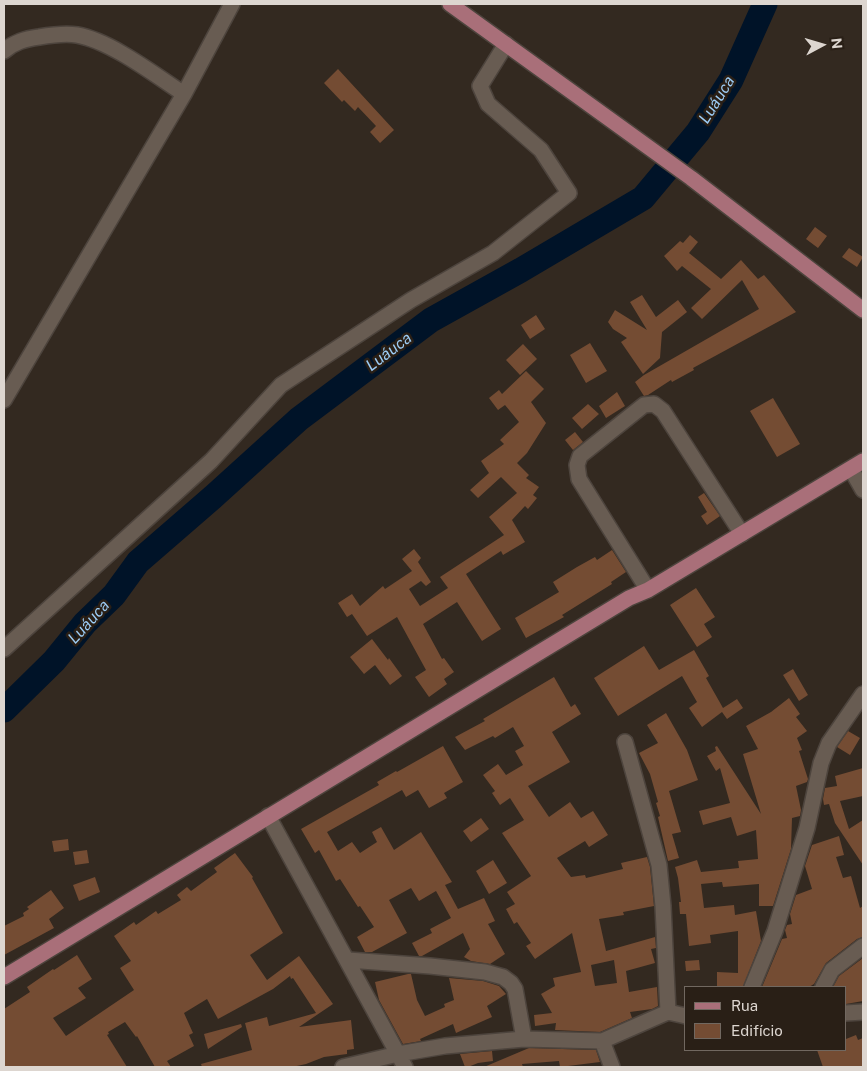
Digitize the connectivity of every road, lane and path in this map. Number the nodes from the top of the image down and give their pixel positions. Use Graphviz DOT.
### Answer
graph roads {
  1 [pos="232,4"];
  2 [pos="450,4"];
  3 [pos="506,44"];
  4 [pos="4,51"];
  5 [pos="184,94"];
  6 [pos="863,310"];
  7 [pos="4,400"];
  8 [pos="857,465"];
  9 [pos="863,490"];
  10 [pos="742,534"];
  11 [pos="648,590"];
  12 [pos="4,649"];
  13 [pos="863,694"];
  14 [pos="625,742"];
  15 [pos="268,816"];
  16 [pos="863,946"];
  17 [pos="348,960"];
  18 [pos="4,977"];
  19 [pos="752,986"];
  20 [pos="824,986"];
  21 [pos="668,1012"];
  22 [pos="863,1012"];
  23 [pos="847,1013"];
  24 [pos="684,1016"];
  25 [pos="524,1040"];
  26 [pos="602,1041"];
  27 [pos="402,1061"];
  28 [pos="343,1067"];
  29 [pos="612,1067"];
  1 -- 5 [label="street"];
  2 -- 3 [label="main road"];
  3 -- 6 [label="main road"];
  3 -- 12 [label="street"];
  4 -- 5 [label="street"];
  5 -- 7 [label="street"];
  8 -- 9 [label="street"];
  8 -- 10 [label="main road"];
  10 -- 11 [label="main road"];
  10 -- 11 [label="street"];
  11 -- 15 [label="main road"];
  13 -- 19 [label="street"];
  14 -- 21 [label="street"];
  15 -- 17 [label="street"];
  15 -- 18 [label="main road"];
  16 -- 20 [label="street"];
  17 -- 25 [label="street"];
  17 -- 27 [label="street"];
  21 -- 24 [label="street"];
  21 -- 26 [label="street"];
  22 -- 23 [label="street"];
  25 -- 26 [label="street"];
  25 -- 27 [label="street"];
  26 -- 29 [label="street"];
  27 -- 28 [label="street"];
}
